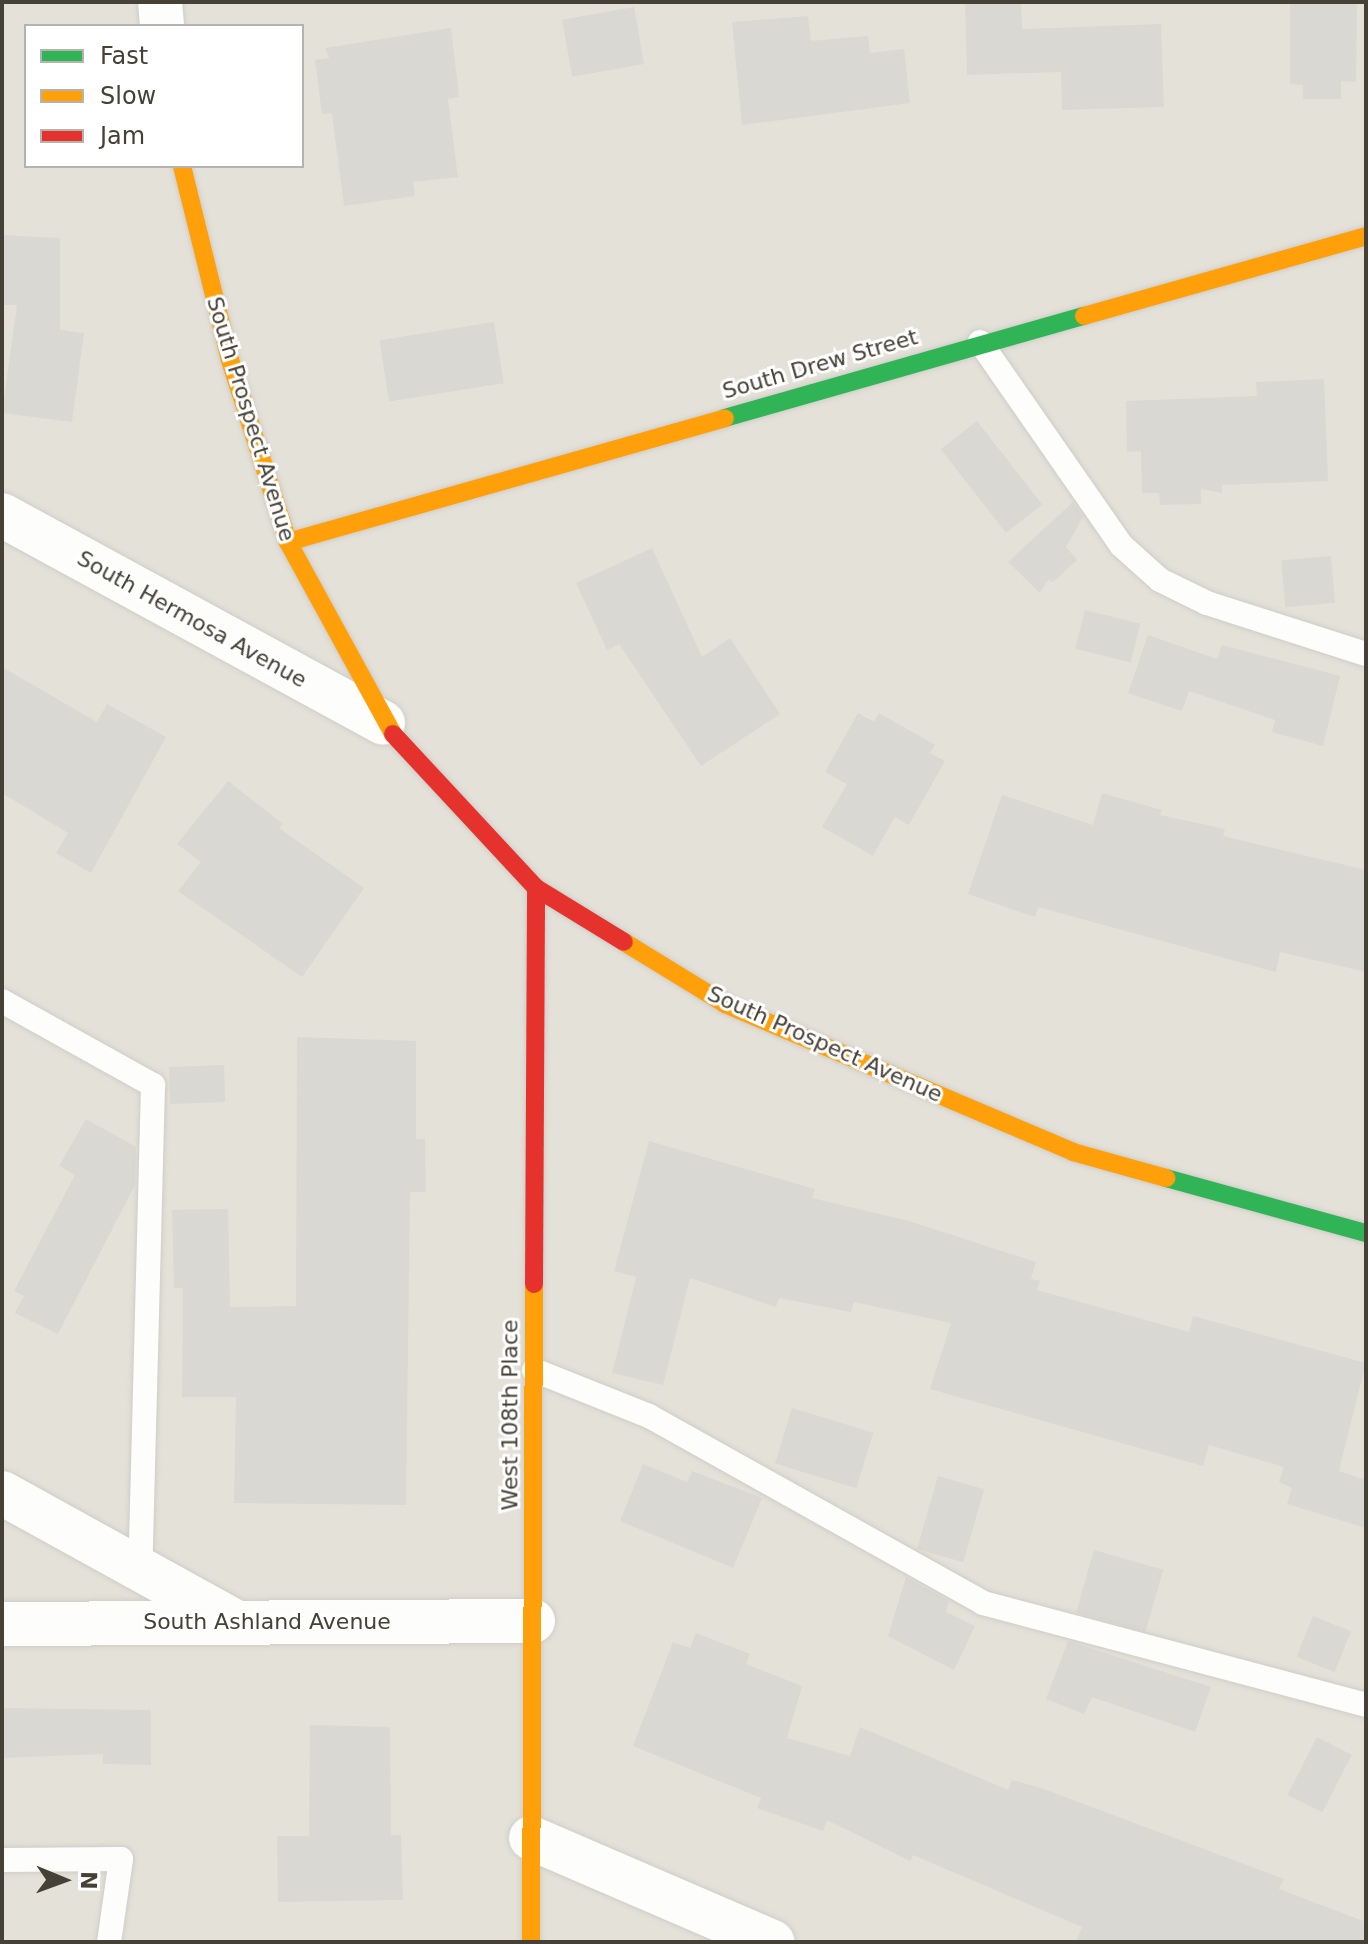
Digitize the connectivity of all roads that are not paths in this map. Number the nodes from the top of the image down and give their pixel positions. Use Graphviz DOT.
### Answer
graph roads {
  1 [pos="160,2"];
  2 [pos="162,24"];
  3 [pos="182,168"];
  4 [pos="1366,236"];
  5 [pos="980,342"];
  6 [pos="2,515"];
  7 [pos="288,542"];
  8 [pos="1366,654"];
  9 [pos="383,723"];
  10 [pos="536,888"];
  11 [pos="2,1001"];
  12 [pos="1366,1233"];
  13 [pos="534,1370"];
  14 [pos="2,1493"];
  15 [pos="140,1569"];
  16 [pos="533,1621"];
  17 [pos="236,1622"];
  18 [pos="2,1624"];
  19 [pos="1366,1705"];
  20 [pos="531,1838"];
  21 [pos="2,1860"];
  22 [pos="109,1942"];
  23 [pos="531,1942"];
  24 [pos="773,1942"];
  1 -- 2 [label="street"];
  3 -- 7 [label="street, South Prospect Avenue"];
  4 -- 5 [label="street, South Drew Street"];
  5 -- 7 [label="street, South Drew Street"];
  5 -- 8 [label="lane"];
  6 -- 9 [label="street, South Hermosa Avenue"];
  7 -- 9 [label="street, South Prospect Avenue"];
  9 -- 10 [label="street, South Prospect Avenue"];
  10 -- 12 [label="street, South Prospect Avenue"];
  10 -- 13 [label="street, West 108th Place"];
  11 -- 15 [label="lane"];
  13 -- 16 [label="street, West 108th Place"];
  13 -- 19 [label="lane"];
  14 -- 15 [label="street"];
  15 -- 17 [label="street"];
  16 -- 17 [label="street, South Ashland Avenue"];
  16 -- 20 [label="street, West 108th Place"];
  17 -- 18 [label="street, South Ashland Avenue"];
  20 -- 23 [label="street, West 108th Place"];
  20 -- 24 [label="street"];
  21 -- 22 [label="lane"];
}
